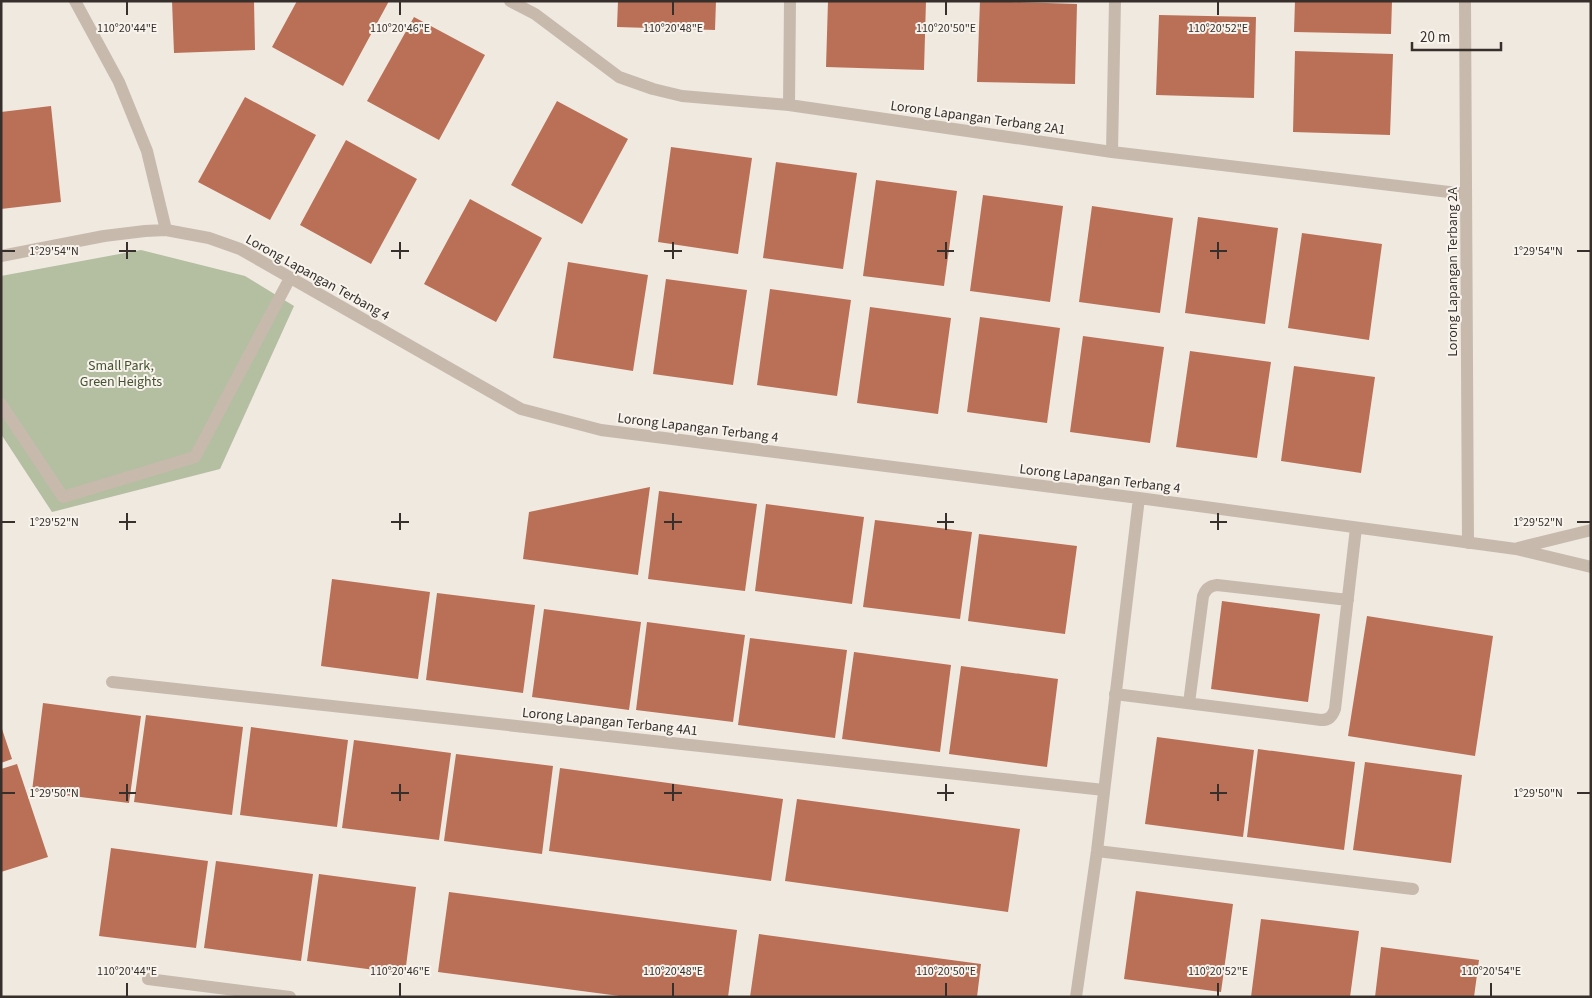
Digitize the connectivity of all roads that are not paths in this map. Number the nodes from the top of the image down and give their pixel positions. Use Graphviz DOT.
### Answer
graph roads {
  1 [pos="75,1"];
  2 [pos="510,1"];
  3 [pos="790,1"];
  4 [pos="1115,1"];
  5 [pos="1465,1"];
  6 [pos="789,105"];
  7 [pos="1112,152"];
  8 [pos="1466,194"];
  9 [pos="166,230"];
  10 [pos="1,256"];
  11 [pos="290,278"];
  12 [pos="1,404"];
  13 [pos="1139,498"];
  14 [pos="1356,528"];
  15 [pos="1591,530"];
  16 [pos="1468,543"];
  17 [pos="1516,549"];
  18 [pos="1591,567"];
  19 [pos="1348,600"];
  20 [pos="112,682"];
  21 [pos="1115,694"];
  22 [pos="1188,703"];
  23 [pos="1104,790"];
  24 [pos="1097,851"];
  25 [pos="1413,889"];
  26 [pos="148,979"];
  27 [pos="290,997"];
  28 [pos="1076,997"];
  1 -- 9 [label="street"];
  2 -- 6 [label="street, Lorong Lapangan Terbang 2A1"];
  3 -- 6 [label="street"];
  4 -- 7 [label="street"];
  5 -- 8 [label="street, Lorong Lapangan Terbang 2A"];
  6 -- 7 [label="street, Lorong Lapangan Terbang 2A1"];
  7 -- 8 [label="street, Lorong Lapangan Terbang 2A1"];
  8 -- 16 [label="street, Lorong Lapangan Terbang 2A"];
  9 -- 10 [label="street, Lorong Lapangan Terbang 4"];
  9 -- 11 [label="street, Lorong Lapangan Terbang 4"];
  11 -- 12 [label="street"];
  11 -- 13 [label="street, Lorong Lapangan Terbang 4"];
  13 -- 14 [label="street, Lorong Lapangan Terbang 4"];
  13 -- 21 [label="street"];
  14 -- 16 [label="street, Lorong Lapangan Terbang 4"];
  14 -- 19 [label="street"];
  15 -- 17 [label="street"];
  16 -- 17 [label="street, Lorong Lapangan Terbang 4"];
  17 -- 18 [label="street"];
  19 -- 22 [label="street"];
  19 -- 22 [label="street"];
  20 -- 23 [label="street, Lorong Lapangan Terbang 4A1"];
  21 -- 22 [label="street"];
  21 -- 23 [label="street"];
  23 -- 24 [label="street"];
  24 -- 25 [label="street"];
  24 -- 28 [label="street"];
  26 -- 27 [label="street"];
}
